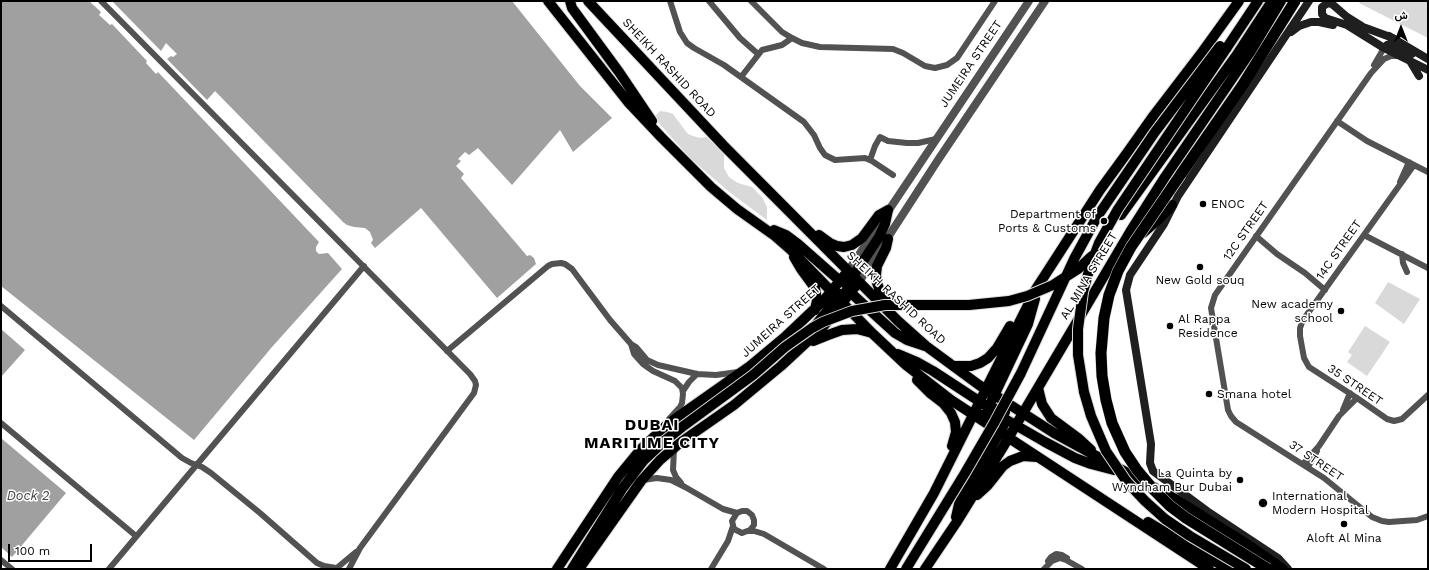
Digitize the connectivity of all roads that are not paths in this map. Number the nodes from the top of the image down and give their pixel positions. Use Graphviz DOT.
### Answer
graph roads {
  1 [pos="102,1"];
  2 [pos="548,1"];
  3 [pos="570,1"];
  4 [pos="588,1"];
  5 [pos="597,1"];
  6 [pos="670,1"];
  7 [pos="709,1"];
  8 [pos="751,1"];
  9 [pos="995,1"];
  10 [pos="1030,1"];
  11 [pos="1045,1"];
  12 [pos="1232,1"];
  13 [pos="1239,1"];
  14 [pos="1272,1"];
  15 [pos="1281,1"];
  16 [pos="1294,1"];
  17 [pos="1300,1"];
  18 [pos="1309,1"];
  19 [pos="1336,1"];
  20 [pos="1256,3"];
  21 [pos="605,19"];
  22 [pos="1280,25"];
  23 [pos="1215,34"];
  24 [pos="1286,35"];
  25 [pos="1362,35"];
  26 [pos="792,38"];
  27 [pos="1393,38"];
  28 [pos="1223,48"];
  29 [pos="1384,48"];
  30 [pos="758,54"];
  31 [pos="1418,54"];
  32 [pos="1400,56"];
  33 [pos="1428,59"];
  34 [pos="1409,60"];
  35 [pos="1428,70"];
  36 [pos="1371,73"];
  37 [pos="1419,76"];
  38 [pos="741,77"];
  39 [pos="1335,123"];
  40 [pos="661,137"];
  41 [pos="936,139"];
  42 [pos="870,160"];
  43 [pos="1411,163"];
  44 [pos="1428,172"];
  45 [pos="893,175"];
  46 [pos="1172,205"];
  47 [pos="888,210"];
  48 [pos="764,228"];
  49 [pos="805,228"];
  50 [pos="1365,233"];
  51 [pos="1254,238"];
  52 [pos="888,239"];
  53 [pos="1121,247"];
  54 [pos="791,250"];
  55 [pos="1402,254"];
  56 [pos="364,266"];
  57 [pos="1428,268"];
  58 [pos="1407,272"];
  59 [pos="846,287"];
  60 [pos="1326,288"];
  61 [pos="1036,289"];
  62 [pos="1,306"];
  63 [pos="815,310"];
  64 [pos="1024,312"];
  65 [pos="898,320"];
  66 [pos="872,333"];
  67 [pos="631,344"];
  68 [pos="926,346"];
  69 [pos="799,350"];
  70 [pos="447,351"];
  71 [pos="891,352"];
  72 [pos="1302,352"];
  73 [pos="906,365"];
  74 [pos="750,366"];
  75 [pos="953,366"];
  76 [pos="697,374"];
  77 [pos="1038,388"];
  78 [pos="683,391"];
  79 [pos="1350,393"];
  80 [pos="994,395"];
  81 [pos="1428,395"];
  82 [pos="1357,398"];
  83 [pos="980,402"];
  84 [pos="989,411"];
  85 [pos="973,414"];
  86 [pos="1023,414"];
  87 [pos="1004,416"];
  88 [pos="1339,416"];
  89 [pos="1236,422"];
  90 [pos="1,423"];
  91 [pos="1016,425"];
  92 [pos="990,426"];
  93 [pos="659,432"];
  94 [pos="1004,435"];
  95 [pos="674,446"];
  96 [pos="1037,457"];
  97 [pos="1098,458"];
  98 [pos="196,465"];
  99 [pos="1306,466"];
  100 [pos="1124,471"];
  101 [pos="943,474"];
  102 [pos="641,480"];
  103 [pos="686,487"];
  104 [pos="972,498"];
  105 [pos="720,507"];
  106 [pos="1117,509"];
  107 [pos="737,513"];
  108 [pos="1428,516"];
  109 [pos="754,522"];
  110 [pos="732,523"];
  111 [pos="956,523"];
  112 [pos="748,531"];
  113 [pos="739,532"];
  114 [pos="764,534"];
  115 [pos="136,536"];
  116 [pos="728,541"];
  117 [pos="360,548"];
  118 [pos="1,560"];
  119 [pos="317,563"];
  120 [pos="1224,566"];
  121 [pos="338,568"];
  122 [pos="12,569"];
  123 [pos="109,569"];
  124 [pos="322,569"];
  125 [pos="349,569"];
  126 [pos="557,569"];
  127 [pos="572,569"];
  128 [pos="579,569"];
  129 [pos="711,569"];
  130 [pos="824,569"];
  131 [pos="890,569"];
  132 [pos="906,569"];
  133 [pos="925,569"];
  134 [pos="1045,569"];
  135 [pos="1082,569"];
  136 [pos="1209,569"];
  137 [pos="1246,569"];
  138 [pos="1268,569"];
  139 [pos="1283,569"];
  140 [pos="1288,569"];
  1 -- 56 [label="street"];
  2 -- 40 [label="main road, SHEIKH RASHID ROAD"];
  3 -- 40 [label="main road"];
  4 -- 21 [label="main road, SHEIKH RASHID ROAD"];
  5 -- 21 [label="main road"];
  6 -- 38 [label="street"];
  7 -- 30 [label="street"];
  8 -- 26 [label="street"];
  9 -- 26 [label="street"];
  10 -- 41 [label="street, JUMEIRA STREET"];
  11 -- 52 [label="street, JUMEIRA STREET"];
  12 -- 23 [label="main road"];
  13 -- 23 [label="main road"];
  14 -- 127 [label="main road, bridge"];
  15 -- 53 [label="main road, AL MINA STREET"];
  16 -- 22 [label="highway"];
  17 -- 22 [label="main road"];
  18 -- 24 [label="main road"];
  19 -- 27 [label="main road"];
  20 -- 28 [label="main road"];
  21 -- 49 [label="main road, SHEIKH RASHID ROAD"];
  22 -- 138 [label="highway, bridge"];
  23 -- 61 [label="main road"];
  24 -- 25 [label="main road"];
  24 -- 46 [label="main road"];
  25 -- 27 [label="main road"];
  25 -- 29 [label="main road"];
  26 -- 30 [label="street"];
  27 -- 31 [label="main road"];
  28 -- 132 [label="main road, bridge"];
  28 -- 137 [label="main road, bridge"];
  29 -- 31 [label="main road"];
  29 -- 32 [label="main road"];
  29 -- 36 [label="street, 12C STREET"];
  30 -- 38 [label="street"];
  31 -- 33 [label="main road"];
  32 -- 34 [label="main road"];
  32 -- 36 [label="street, 12C STREET"];
  34 -- 35 [label="main road"];
  34 -- 37 [label="main road"];
  36 -- 39 [label="street, 12C STREET"];
  38 -- 42 [label="street"];
  39 -- 43 [label="street"];
  39 -- 51 [label="street, 12C STREET"];
  40 -- 48 [label="main road, SHEIKH RASHID ROAD"];
  41 -- 42 [label="street"];
  41 -- 47 [label="street, JUMEIRA STREET"];
  42 -- 45 [label="street"];
  43 -- 44 [label="street"];
  43 -- 50 [label="street, 14C STREET"];
  46 -- 53 [label="main road"];
  46 -- 140 [label="main road"];
  47 -- 49 [label="main road"];
  47 -- 59 [label="main road"];
  48 -- 54 [label="main road, SHEIKH RASHID ROAD"];
  48 -- 59 [label="main road"];
  49 -- 59 [label="main road, SHEIKH RASHID ROAD"];
  50 -- 55 [label="street"];
  50 -- 60 [label="street, 14C STREET"];
  51 -- 60 [label="street"];
  51 -- 89 [label="street, 12C STREET"];
  52 -- 59 [label="street, JUMEIRA STREET"];
  52 -- 65 [label="main road"];
  53 -- 77 [label="main road, AL MINA STREET"];
  54 -- 59 [label="main road, SHEIKH RASHID ROAD"];
  54 -- 63 [label="main road"];
  55 -- 57 [label="street"];
  55 -- 58 [label="street"];
  56 -- 70 [label="street"];
  56 -- 98 [label="street"];
  59 -- 63 [label="main road, JUMEIRA STREET"];
  59 -- 65 [label="main road, SHEIKH RASHID ROAD"];
  59 -- 66 [label="main road, SHEIKH RASHID ROAD"];
  59 -- 68 [label="main road"];
  59 -- 69 [label="main road"];
  60 -- 72 [label="street, 14C STREET"];
  61 -- 64 [label="main road"];
  61 -- 80 [label="main road"];
  62 -- 98 [label="street"];
  63 -- 74 [label="main road, JUMEIRA STREET"];
  64 -- 75 [label="main road"];
  64 -- 80 [label="main road"];
  65 -- 68 [label="main road, SHEIKH RASHID ROAD"];
  66 -- 69 [label="main road"];
  66 -- 71 [label="main road, SHEIKH RASHID ROAD"];
  67 -- 70 [label="street"];
  67 -- 76 [label="street"];
  67 -- 78 [label="street"];
  68 -- 75 [label="main road, SHEIKH RASHID ROAD"];
  69 -- 95 [label="main road"];
  70 -- 117 [label="street"];
  71 -- 73 [label="main road, SHEIKH RASHID ROAD"];
  71 -- 83 [label="main road"];
  72 -- 79 [label="street, 35 STREET"];
  73 -- 85 [label="main road, SHEIKH RASHID ROAD"];
  73 -- 101 [label="main road"];
  74 -- 76 [label="street"];
  74 -- 93 [label="main road, JUMEIRA STREET"];
  75 -- 80 [label="main road, SHEIKH RASHID ROAD"];
  76 -- 78 [label="street"];
  77 -- 86 [label="main road, AL MINA STREET"];
  77 -- 97 [label="main road"];
  78 -- 93 [label="street"];
  79 -- 82 [label="street, 35 STREET"];
  79 -- 88 [label="street"];
  80 -- 83 [label="main road"];
  80 -- 84 [label="main road"];
  80 -- 86 [label="main road, SHEIKH RASHID ROAD"];
  80 -- 87 [label="main road"];
  81 -- 82 [label="street, 35 STREET"];
  82 -- 88 [label="street"];
  83 -- 84 [label="main road"];
  83 -- 85 [label="main road"];
  84 -- 85 [label="main road"];
  84 -- 87 [label="main road"];
  84 -- 92 [label="main road"];
  85 -- 92 [label="main road, SHEIKH RASHID ROAD"];
  85 -- 101 [label="main road"];
  86 -- 87 [label="main road"];
  86 -- 91 [label="main road, AL MINA STREET"];
  86 -- 97 [label="main road, SHEIKH RASHID ROAD"];
  87 -- 91 [label="main road"];
  87 -- 94 [label="main road"];
  88 -- 99 [label="street"];
  89 -- 99 [label="street, 37 STREET"];
  90 -- 115 [label="street"];
  91 -- 94 [label="main road, AL MINA STREET"];
  91 -- 100 [label="main road"];
  92 -- 94 [label="main road, SHEIKH RASHID ROAD"];
  93 -- 126 [label="main road, JUMEIRA STREET"];
  94 -- 96 [label="main road, SHEIKH RASHID ROAD"];
  94 -- 104 [label="main road, AL MINA STREET"];
  94 -- 111 [label="main road"];
  95 -- 102 [label="main road"];
  95 -- 103 [label="street"];
  96 -- 104 [label="main road"];
  96 -- 106 [label="main road, SHEIKH RASHID ROAD"];
  97 -- 100 [label="main road, SHEIKH RASHID ROAD"];
  98 -- 115 [label="street"];
  98 -- 119 [label="street"];
  99 -- 108 [label="street, 37 STREET"];
  100 -- 139 [label="main road, SHEIKH RASHID ROAD"];
  101 -- 131 [label="main road"];
  102 -- 103 [label="street"];
  102 -- 128 [label="main road"];
  103 -- 105 [label="street"];
  104 -- 111 [label="main road, AL MINA STREET"];
  105 -- 107 [label="street"];
  105 -- 110 [label="street"];
  106 -- 120 [label="main road"];
  106 -- 136 [label="main road, SHEIKH RASHID ROAD"];
  107 -- 109 [label="street"];
  107 -- 110 [label="street"];
  109 -- 112 [label="street"];
  109 -- 114 [label="street"];
  110 -- 113 [label="street"];
  110 -- 116 [label="street"];
  111 -- 133 [label="main road, AL MINA STREET"];
  112 -- 113 [label="street"];
  112 -- 114 [label="street"];
  113 -- 116 [label="street"];
  114 -- 130 [label="street"];
  115 -- 123 [label="street"];
  116 -- 129 [label="street"];
  117 -- 121 [label="street"];
  117 -- 125 [label="street"];
  118 -- 122 [label="street"];
  119 -- 121 [label="street"];
  119 -- 124 [label="street"];
  134 -- 135 [label="street"];
}
